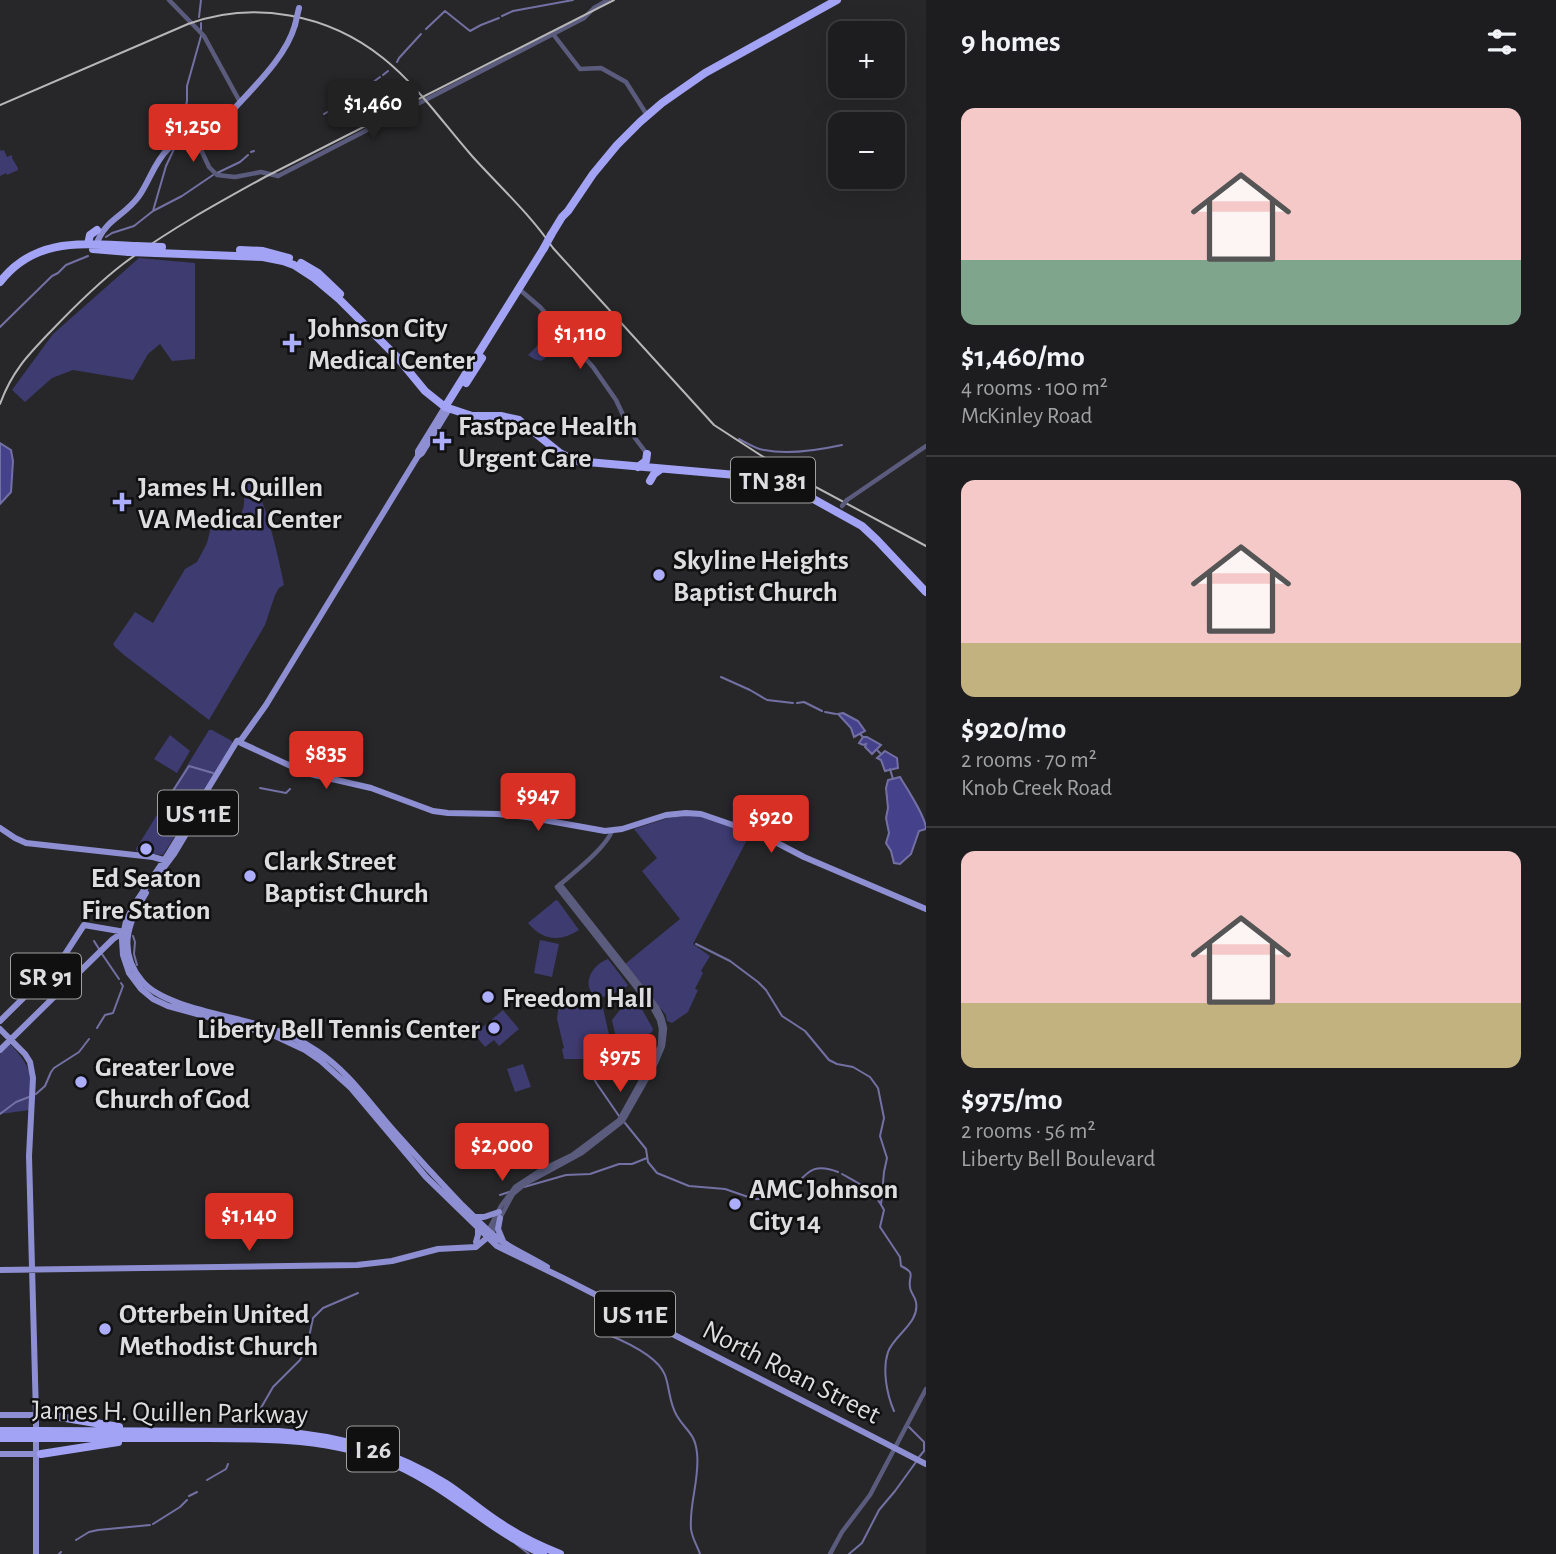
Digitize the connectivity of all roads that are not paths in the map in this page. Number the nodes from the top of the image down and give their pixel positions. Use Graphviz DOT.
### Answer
graph roads {
  1 [pos="169,0"];
  2 [pos="608,0"];
  3 [pos="837,0"];
  4 [pos="846,0"];
  5 [pos="300,4"];
  6 [pos="798,23"];
  7 [pos="553,34"];
  8 [pos="240,102"];
  9 [pos="647,115"];
  10 [pos="195,137"];
  11 [pos="98,232"];
  12 [pos="107,245"];
  13 [pos="93,246"];
  14 [pos="132,249"];
  15 [pos="1,282"];
  16 [pos="520,290"];
  17 [pos="450,406"];
  18 [pos="926,446"];
  19 [pos="647,454"];
  20 [pos="650,468"];
  21 [pos="661,469"];
  22 [pos="636,471"];
  23 [pos="650,481"];
  24 [pos="840,509"];
  25 [pos="926,592"];
  26 [pos="248,729"];
  27 [pos="241,741"];
  28 [pos="253,748"];
  29 [pos="0,830"];
  30 [pos="612,831"];
  31 [pos="165,861"];
  32 [pos="926,909"];
  33 [pos="129,913"];
  34 [pos="106,929"];
  35 [pos="126,932"];
  36 [pos="114,936"];
  37 [pos="122,945"];
  38 [pos="0,1021"];
  39 [pos="0,1028"];
  40 [pos="11,1039"];
  41 [pos="0,1050"];
  42 [pos="454,1200"];
  43 [pos="499,1214"];
  44 [pos="474,1217"];
  45 [pos="478,1228"];
  46 [pos="488,1235"];
  47 [pos="504,1242"];
  48 [pos="470,1246"];
  49 [pos="497,1246"];
  50 [pos="522,1253"];
  51 [pos="0,1270"];
  52 [pos="32,1270"];
  53 [pos="564,1278"];
  54 [pos="926,1389"];
  55 [pos="0,1415"];
  56 [pos="36,1415"];
  57 [pos="48,1415"];
  58 [pos="2,1434"];
  59 [pos="142,1435"];
  60 [pos="160,1435"];
  61 [pos="894,1448"];
  62 [pos="0,1454"];
  63 [pos="39,1454"];
  64 [pos="926,1464"];
  65 [pos="36,1554"];
  66 [pos="543,1554"];
  67 [pos="560,1554"];
  68 [pos="830,1554"];
  1 -- 8 [label="street"];
  2 -- 7 [label="street"];
  3 -- 6 [label="highway, US 11E"];
  4 -- 6 [label="highway, US 11E"];
  5 -- 8 [label="main road, bridge"];
  6 -- 9 [label="highway, US 11E"];
  7 -- 9 [label="street"];
  7 -- 10 [label="street"];
  8 -- 10 [label="main road"];
  9 -- 16 [label="highway, US 11E, bridge"];
  10 -- 11 [label="main road"];
  11 -- 12 [label="highway"];
  11 -- 13 [label="highway"];
  12 -- 13 [label="highway"];
  12 -- 14 [label="highway"];
  13 -- 14 [label="highway"];
  13 -- 15 [label="highway"];
  14 -- 17 [label="highway, bridge"];
  16 -- 17 [label="highway, US 11E"];
  16 -- 19 [label="street"];
  17 -- 22 [label="highway, TN 381"];
  17 -- 26 [label="main road, US 11E"];
  18 -- 24 [label="street, bridge"];
  19 -- 20 [label="street"];
  19 -- 22 [label="highway"];
  20 -- 21 [label="highway, TN 381"];
  20 -- 22 [label="highway, TN 381"];
  21 -- 23 [label="highway"];
  21 -- 24 [label="highway, TN 381"];
  24 -- 25 [label="highway, TN 381"];
  26 -- 27 [label="main road, US 11E"];
  26 -- 28 [label="main road"];
  27 -- 28 [label="main road"];
  27 -- 31 [label="main road, US 11E"];
  28 -- 30 [label="main road"];
  29 -- 31 [label="main road"];
  30 -- 32 [label="main road"];
  30 -- 43 [label="street"];
  31 -- 33 [label="main road, US 11E"];
  31 -- 35 [label="main road, US 11E"];
  33 -- 34 [label="main road"];
  33 -- 35 [label="main road, US 11E"];
  34 -- 36 [label="main road, SR 91"];
  34 -- 38 [label="main road, SR 91"];
  35 -- 36 [label="main road, SR 91"];
  35 -- 37 [label="main road, US 11E"];
  35 -- 42 [label="main road, US 11E"];
  36 -- 37 [label="main road"];
  36 -- 40 [label="main road, SR 91"];
  37 -- 42 [label="main road, US 11E"];
  39 -- 40 [label="main road"];
  40 -- 41 [label="main road, SR 91"];
  40 -- 52 [label="main road"];
  42 -- 44 [label="main road, US 11E"];
  42 -- 45 [label="main road, US 11E"];
  43 -- 44 [label="main road"];
  43 -- 46 [label="street"];
  43 -- 47 [label="main road"];
  44 -- 46 [label="main road, US 11E"];
  45 -- 46 [label="main road, US 11E"];
  45 -- 48 [label="main road"];
  46 -- 47 [label="main road, North Roan Street / US 11E"];
  46 -- 48 [label="main road"];
  46 -- 49 [label="main road, North Roan Street / US 11E"];
  46 -- 50 [label="main road"];
  47 -- 50 [label="main road, North Roan Street / US 11E"];
  48 -- 49 [label="main road"];
  48 -- 52 [label="main road"];
  49 -- 53 [label="main road, North Roan Street / US 11E"];
  50 -- 53 [label="main road, North Roan Street / US 11E"];
  51 -- 52 [label="main road"];
  52 -- 56 [label="main road"];
  53 -- 61 [label="main road, North Roan Street / US 11E"];
  54 -- 61 [label="street"];
  55 -- 56 [label="main road"];
  56 -- 57 [label="main road"];
  56 -- 63 [label="main road"];
  57 -- 59 [label="highway"];
  58 -- 59 [label="highway, James H. Quillen Parkway / I 26, bridge"];
  59 -- 60 [label="highway, James H. Quillen Parkway / I 26"];
  59 -- 63 [label="highway"];
  60 -- 66 [label="highway, James H. Quillen Parkway / I 26"];
  60 -- 67 [label="highway, James H. Quillen Parkway / I 26"];
  61 -- 64 [label="main road, North Roan Street / US 11E"];
  61 -- 68 [label="street"];
  62 -- 63 [label="main road"];
  63 -- 65 [label="main road"];
}
